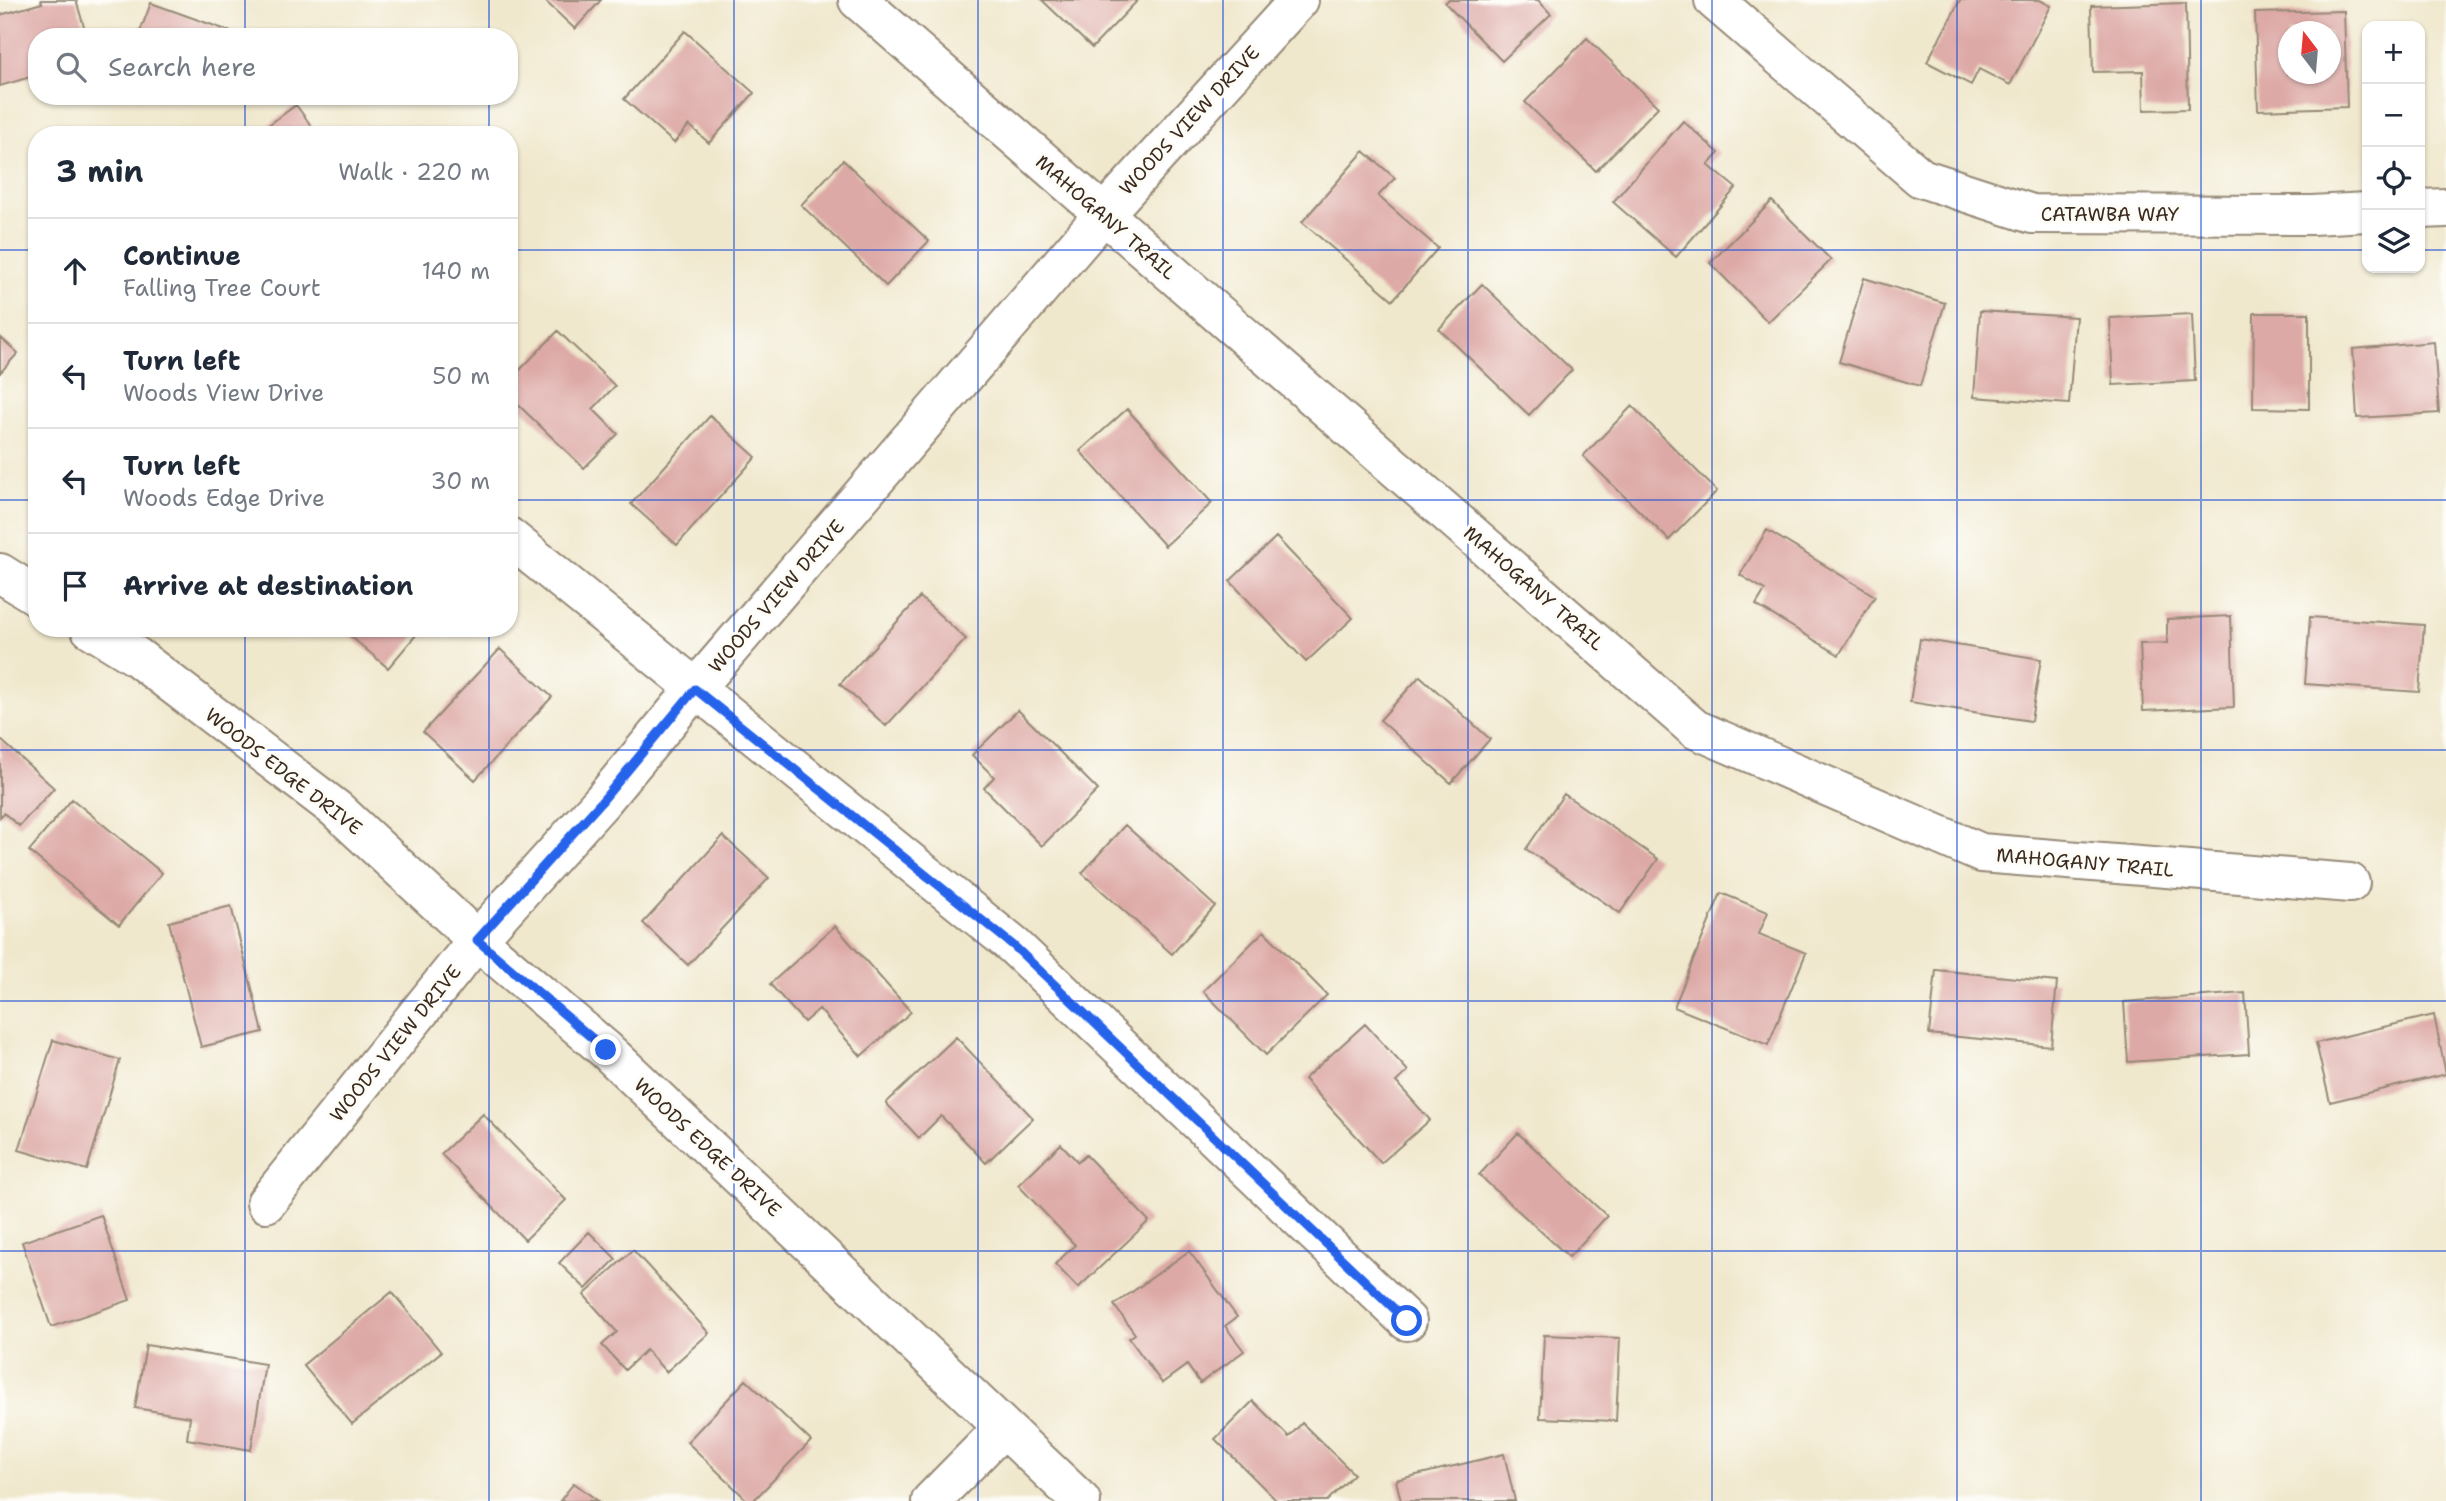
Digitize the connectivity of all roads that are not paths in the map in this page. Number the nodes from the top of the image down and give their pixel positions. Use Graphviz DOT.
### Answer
graph roads {
  1 [pos="858,0"];
  2 [pos="1299,0"];
  3 [pos="1728,4"];
  4 [pos="2446,208"];
  5 [pos="2425,209"];
  6 [pos="2362,212"];
  7 [pos="1103,215"];
  8 [pos="518,544"];
  9 [pos="0,573"];
  10 [pos="28,590"];
  11 [pos="105,637"];
  12 [pos="695,689"];
  13 [pos="2350,883"];
  14 [pos="477,940"];
  15 [pos="266,1203"];
  16 [pos="1407,1321"];
  17 [pos="1003,1427"];
  18 [pos="931,1501"];
  19 [pos="1081,1501"];
  1 -- 7 [label="street, MAHOGANY TRAIL"];
  2 -- 7 [label="street, WOODS VIEW DRIVE"];
  3 -- 6 [label="street, CATAWBA WAY"];
  4 -- 5 [label="street"];
  7 -- 12 [label="street, WOODS VIEW DRIVE"];
  7 -- 13 [label="street, MAHOGANY TRAIL"];
  8 -- 12 [label="street"];
  9 -- 10 [label="street"];
  11 -- 14 [label="street, WOODS EDGE DRIVE"];
  12 -- 14 [label="street, WOODS VIEW DRIVE"];
  12 -- 16 [label="street"];
  14 -- 15 [label="street, WOODS VIEW DRIVE"];
  14 -- 17 [label="street, WOODS EDGE DRIVE"];
  17 -- 18 [label="street"];
  17 -- 19 [label="street, WOODS EDGE DRIVE"];
}
